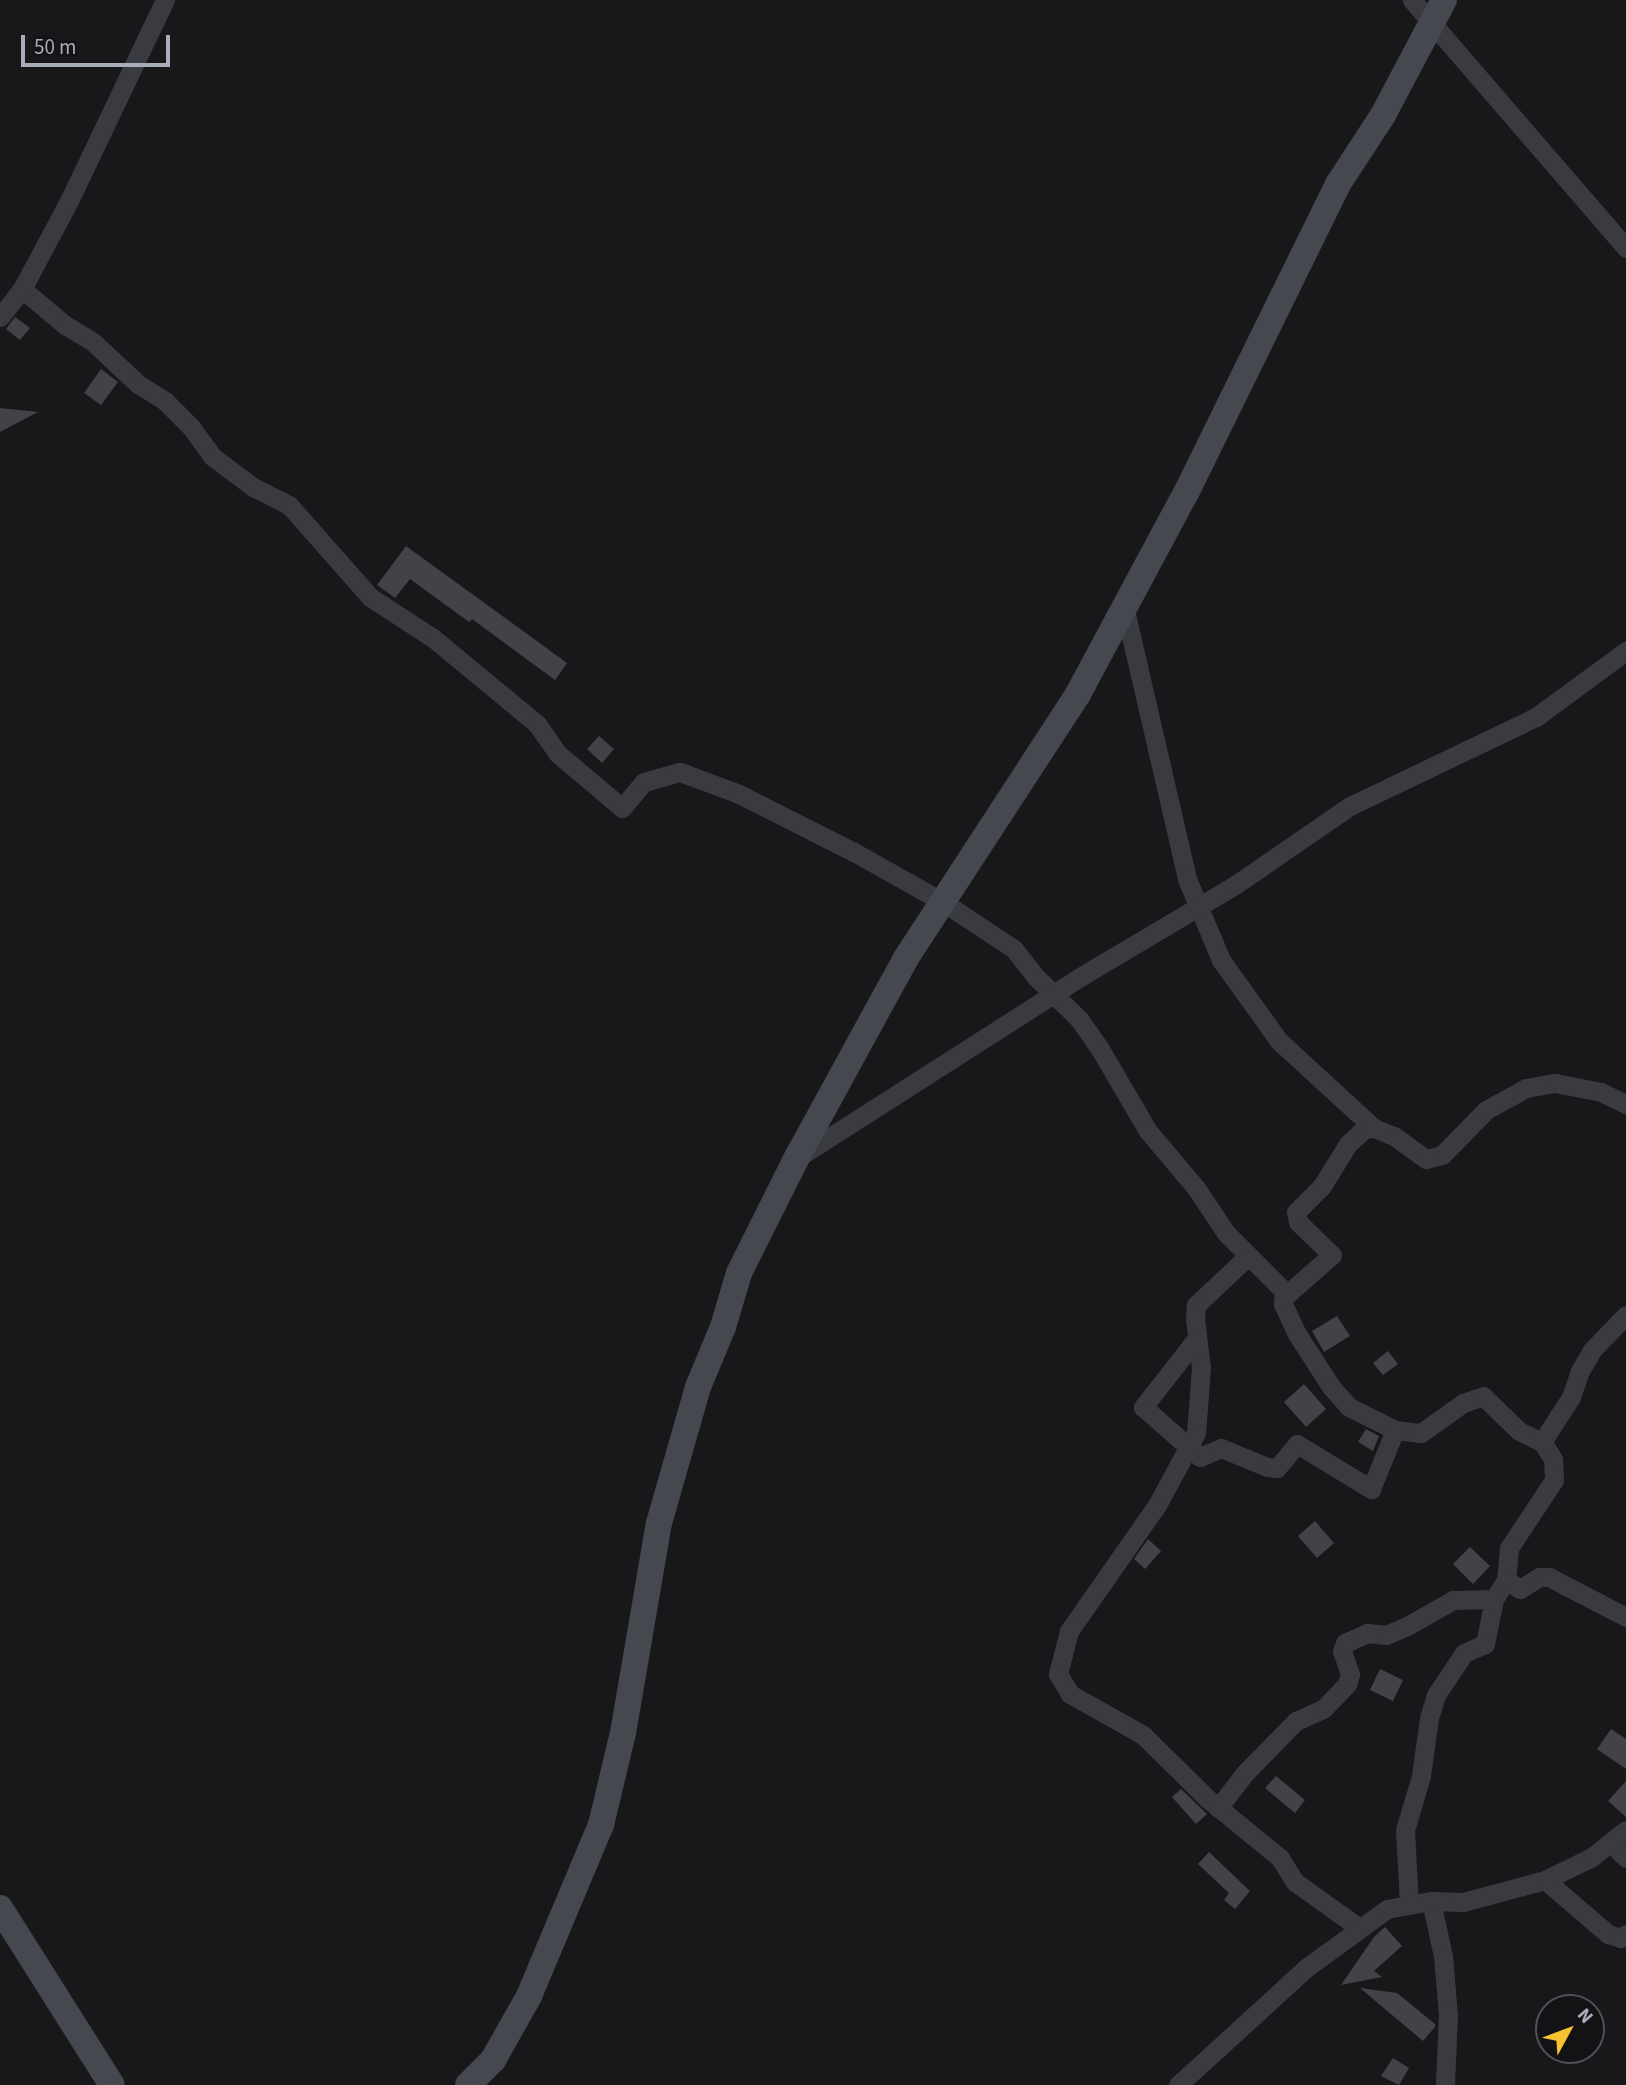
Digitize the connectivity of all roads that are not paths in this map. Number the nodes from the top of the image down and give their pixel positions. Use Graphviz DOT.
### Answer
graph roads {
  1 [pos="165,0"];
  2 [pos="1412,0"];
  3 [pos="1444,0"];
  4 [pos="1432,24"];
  5 [pos="1626,248"];
  6 [pos="22,289"];
  7 [pos="0,317"];
  8 [pos="1125,610"];
  9 [pos="1626,651"];
  10 [pos="943,902"];
  11 [pos="1199,906"];
  12 [pos="1054,994"];
  13 [pos="1626,1104"];
  14 [pos="1374,1128"];
  15 [pos="796,1159"];
  16 [pos="1247,1257"];
  17 [pos="1285,1296"];
  18 [pos="1626,1315"];
  19 [pos="1197,1338"];
  20 [pos="1395,1430"];
  21 [pos="1542,1442"];
  22 [pos="1190,1448"];
  23 [pos="1506,1580"];
  24 [pos="1494,1599"];
  25 [pos="1626,1617"];
  26 [pos="1219,1808"];
  27 [pos="1626,1830"];
  28 [pos="1611,1843"];
  29 [pos="1626,1858"];
  30 [pos="1545,1880"];
  31 [pos="1431,1900"];
  32 [pos="1409,1903"];
  33 [pos="0,1909"];
  34 [pos="1358,1927"];
  35 [pos="1626,1934"];
  36 [pos="112,2085"];
  37 [pos="468,2085"];
  38 [pos="1178,2085"];
  39 [pos="1445,2085"];
  1 -- 6 [label="street"];
  2 -- 4 [label="street"];
  3 -- 4 [label="street"];
  4 -- 5 [label="street"];
  4 -- 8 [label="street"];
  6 -- 7 [label="street"];
  6 -- 10 [label="street"];
  8 -- 10 [label="street"];
  8 -- 11 [label="street"];
  9 -- 11 [label="street"];
  10 -- 12 [label="street"];
  10 -- 15 [label="street"];
  11 -- 12 [label="street"];
  11 -- 14 [label="street"];
  12 -- 15 [label="street"];
  12 -- 16 [label="street"];
  13 -- 14 [label="street"];
  14 -- 17 [label="street"];
  15 -- 37 [label="street"];
  16 -- 17 [label="street"];
  16 -- 19 [label="street"];
  17 -- 20 [label="street"];
  18 -- 21 [label="street"];
  19 -- 22 [label="street"];
  19 -- 22 [label="street"];
  20 -- 21 [label="street"];
  20 -- 22 [label="street"];
  21 -- 23 [label="street"];
  22 -- 26 [label="street"];
  23 -- 24 [label="street"];
  23 -- 25 [label="street"];
  24 -- 26 [label="street"];
  24 -- 32 [label="street"];
  26 -- 34 [label="street"];
  27 -- 28 [label="street"];
  28 -- 29 [label="street"];
  28 -- 30 [label="street"];
  30 -- 31 [label="street"];
  30 -- 35 [label="street"];
  31 -- 32 [label="street"];
  31 -- 39 [label="street"];
  32 -- 34 [label="street"];
  33 -- 36 [label="street"];
  34 -- 38 [label="street"];
}
